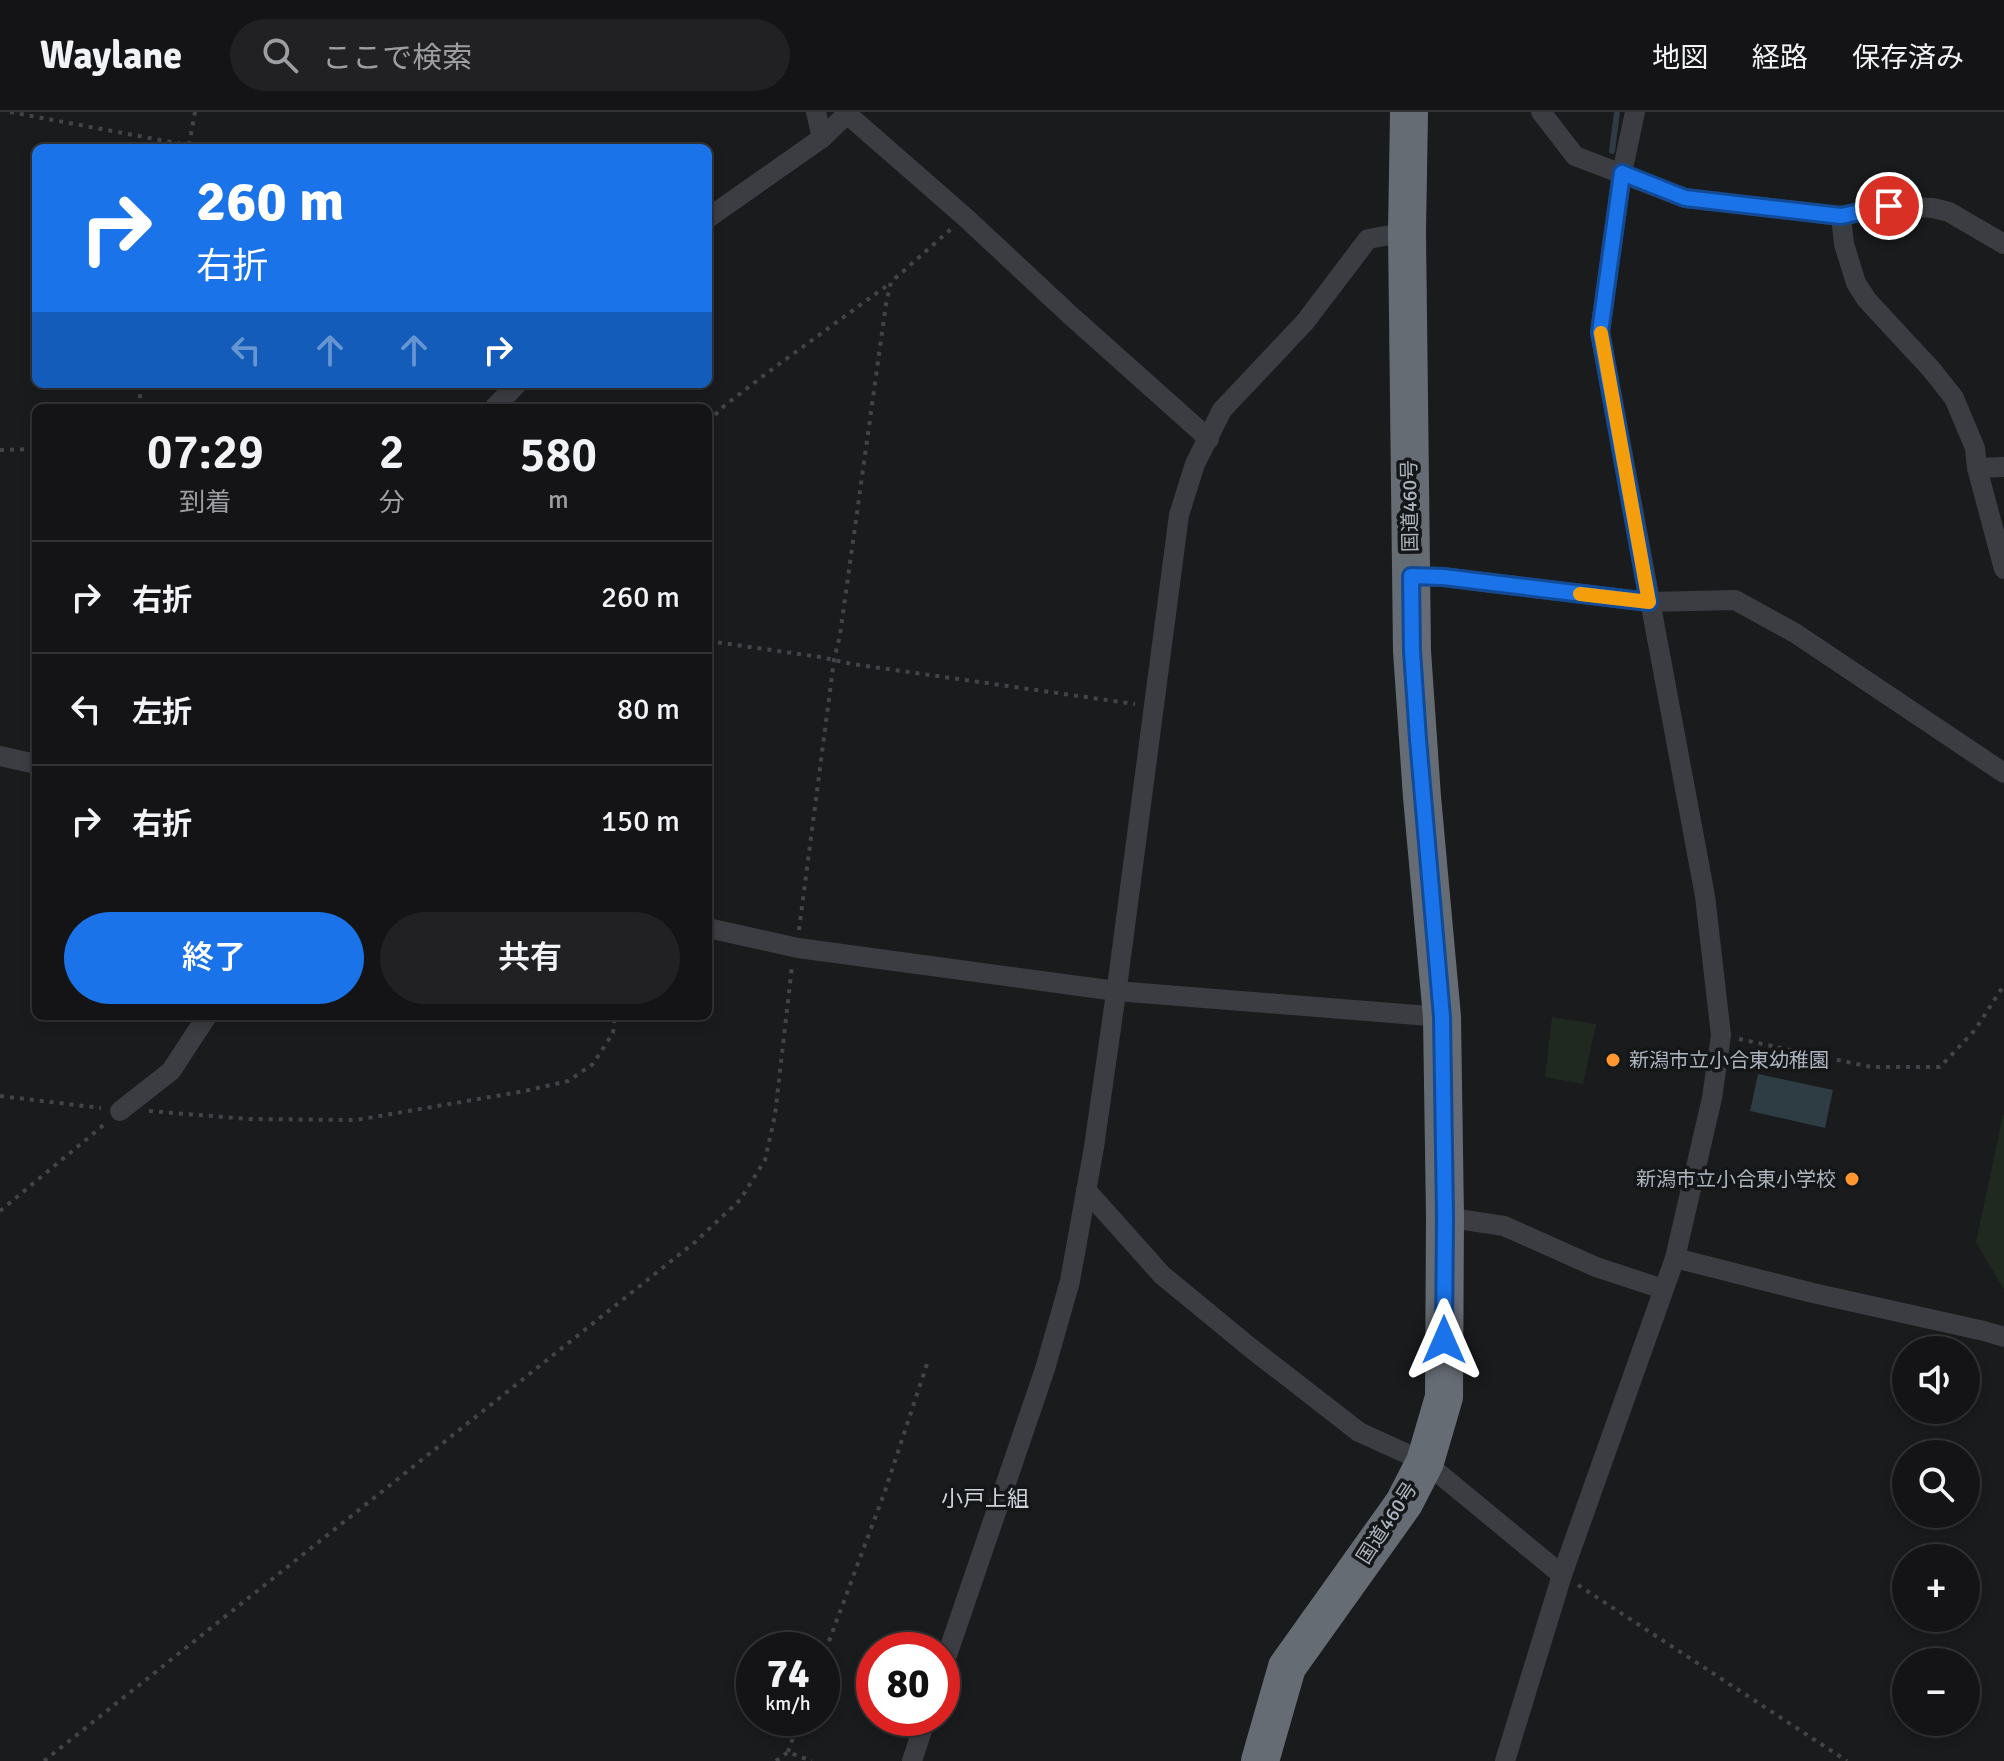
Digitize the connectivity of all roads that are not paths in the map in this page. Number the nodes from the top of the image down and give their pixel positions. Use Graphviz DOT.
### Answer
graph roads {
  1 [pos="816,112"];
  2 [pos="1409,112"];
  3 [pos="1541,112"];
  4 [pos="1635,112"];
  5 [pos="848,113"];
  6 [pos="822,138"];
  7 [pos="1622,173"];
  8 [pos="712,215"];
  9 [pos="1841,216"];
  10 [pos="1407,232"];
  11 [pos="2004,244"];
  12 [pos="513,388"];
  13 [pos="498,404"];
  14 [pos="1209,439"];
  15 [pos="2004,467"];
  16 [pos="1977,468"];
  17 [pos="2004,569"];
  18 [pos="1411,576"];
  19 [pos="1649,602"];
  20 [pos="0,756"];
  21 [pos="32,763"];
  22 [pos="2004,773"];
  23 [pos="712,929"];
  24 [pos="1116,991"];
  25 [pos="1442,1017"];
  26 [pos="204,1020"];
  27 [pos="120,1111"];
  28 [pos="1086,1190"];
  29 [pos="1445,1217"];
  30 [pos="1675,1258"];
  31 [pos="1663,1289"];
  32 [pos="2004,1337"];
  33 [pos="1425,1462"];
  34 [pos="1562,1575"];
  35 [pos="955,1632"];
  36 [pos="920,1736"];
  37 [pos="912,1761"];
  38 [pos="1260,1761"];
  39 [pos="1505,1761"];
  1 -- 6 [label="street"];
  2 -- 10 [label="highway, 国道460号"];
  3 -- 7 [label="street"];
  4 -- 7 [label="street"];
  5 -- 6 [label="street"];
  5 -- 14 [label="street"];
  6 -- 8 [label="street"];
  7 -- 9 [label="street"];
  7 -- 19 [label="street"];
  9 -- 11 [label="street"];
  9 -- 16 [label="street"];
  10 -- 14 [label="street"];
  10 -- 18 [label="highway, 国道460号"];
  12 -- 13 [label="street"];
  14 -- 24 [label="street"];
  15 -- 16 [label="street"];
  16 -- 17 [label="street"];
  18 -- 19 [label="street"];
  18 -- 25 [label="highway, 国道460号"];
  19 -- 22 [label="street"];
  19 -- 30 [label="street"];
  20 -- 21 [label="street"];
  23 -- 24 [label="street"];
  24 -- 25 [label="street"];
  24 -- 28 [label="street"];
  25 -- 29 [label="highway, 国道460号"];
  26 -- 27 [label="street"];
  28 -- 33 [label="street"];
  28 -- 35 [label="street"];
  29 -- 31 [label="street"];
  29 -- 33 [label="highway, 国道460号"];
  30 -- 31 [label="street"];
  30 -- 32 [label="street"];
  31 -- 34 [label="street"];
  33 -- 34 [label="street"];
  33 -- 38 [label="highway, 国道460号"];
  34 -- 39 [label="street"];
  36 -- 37 [label="street"];
}
